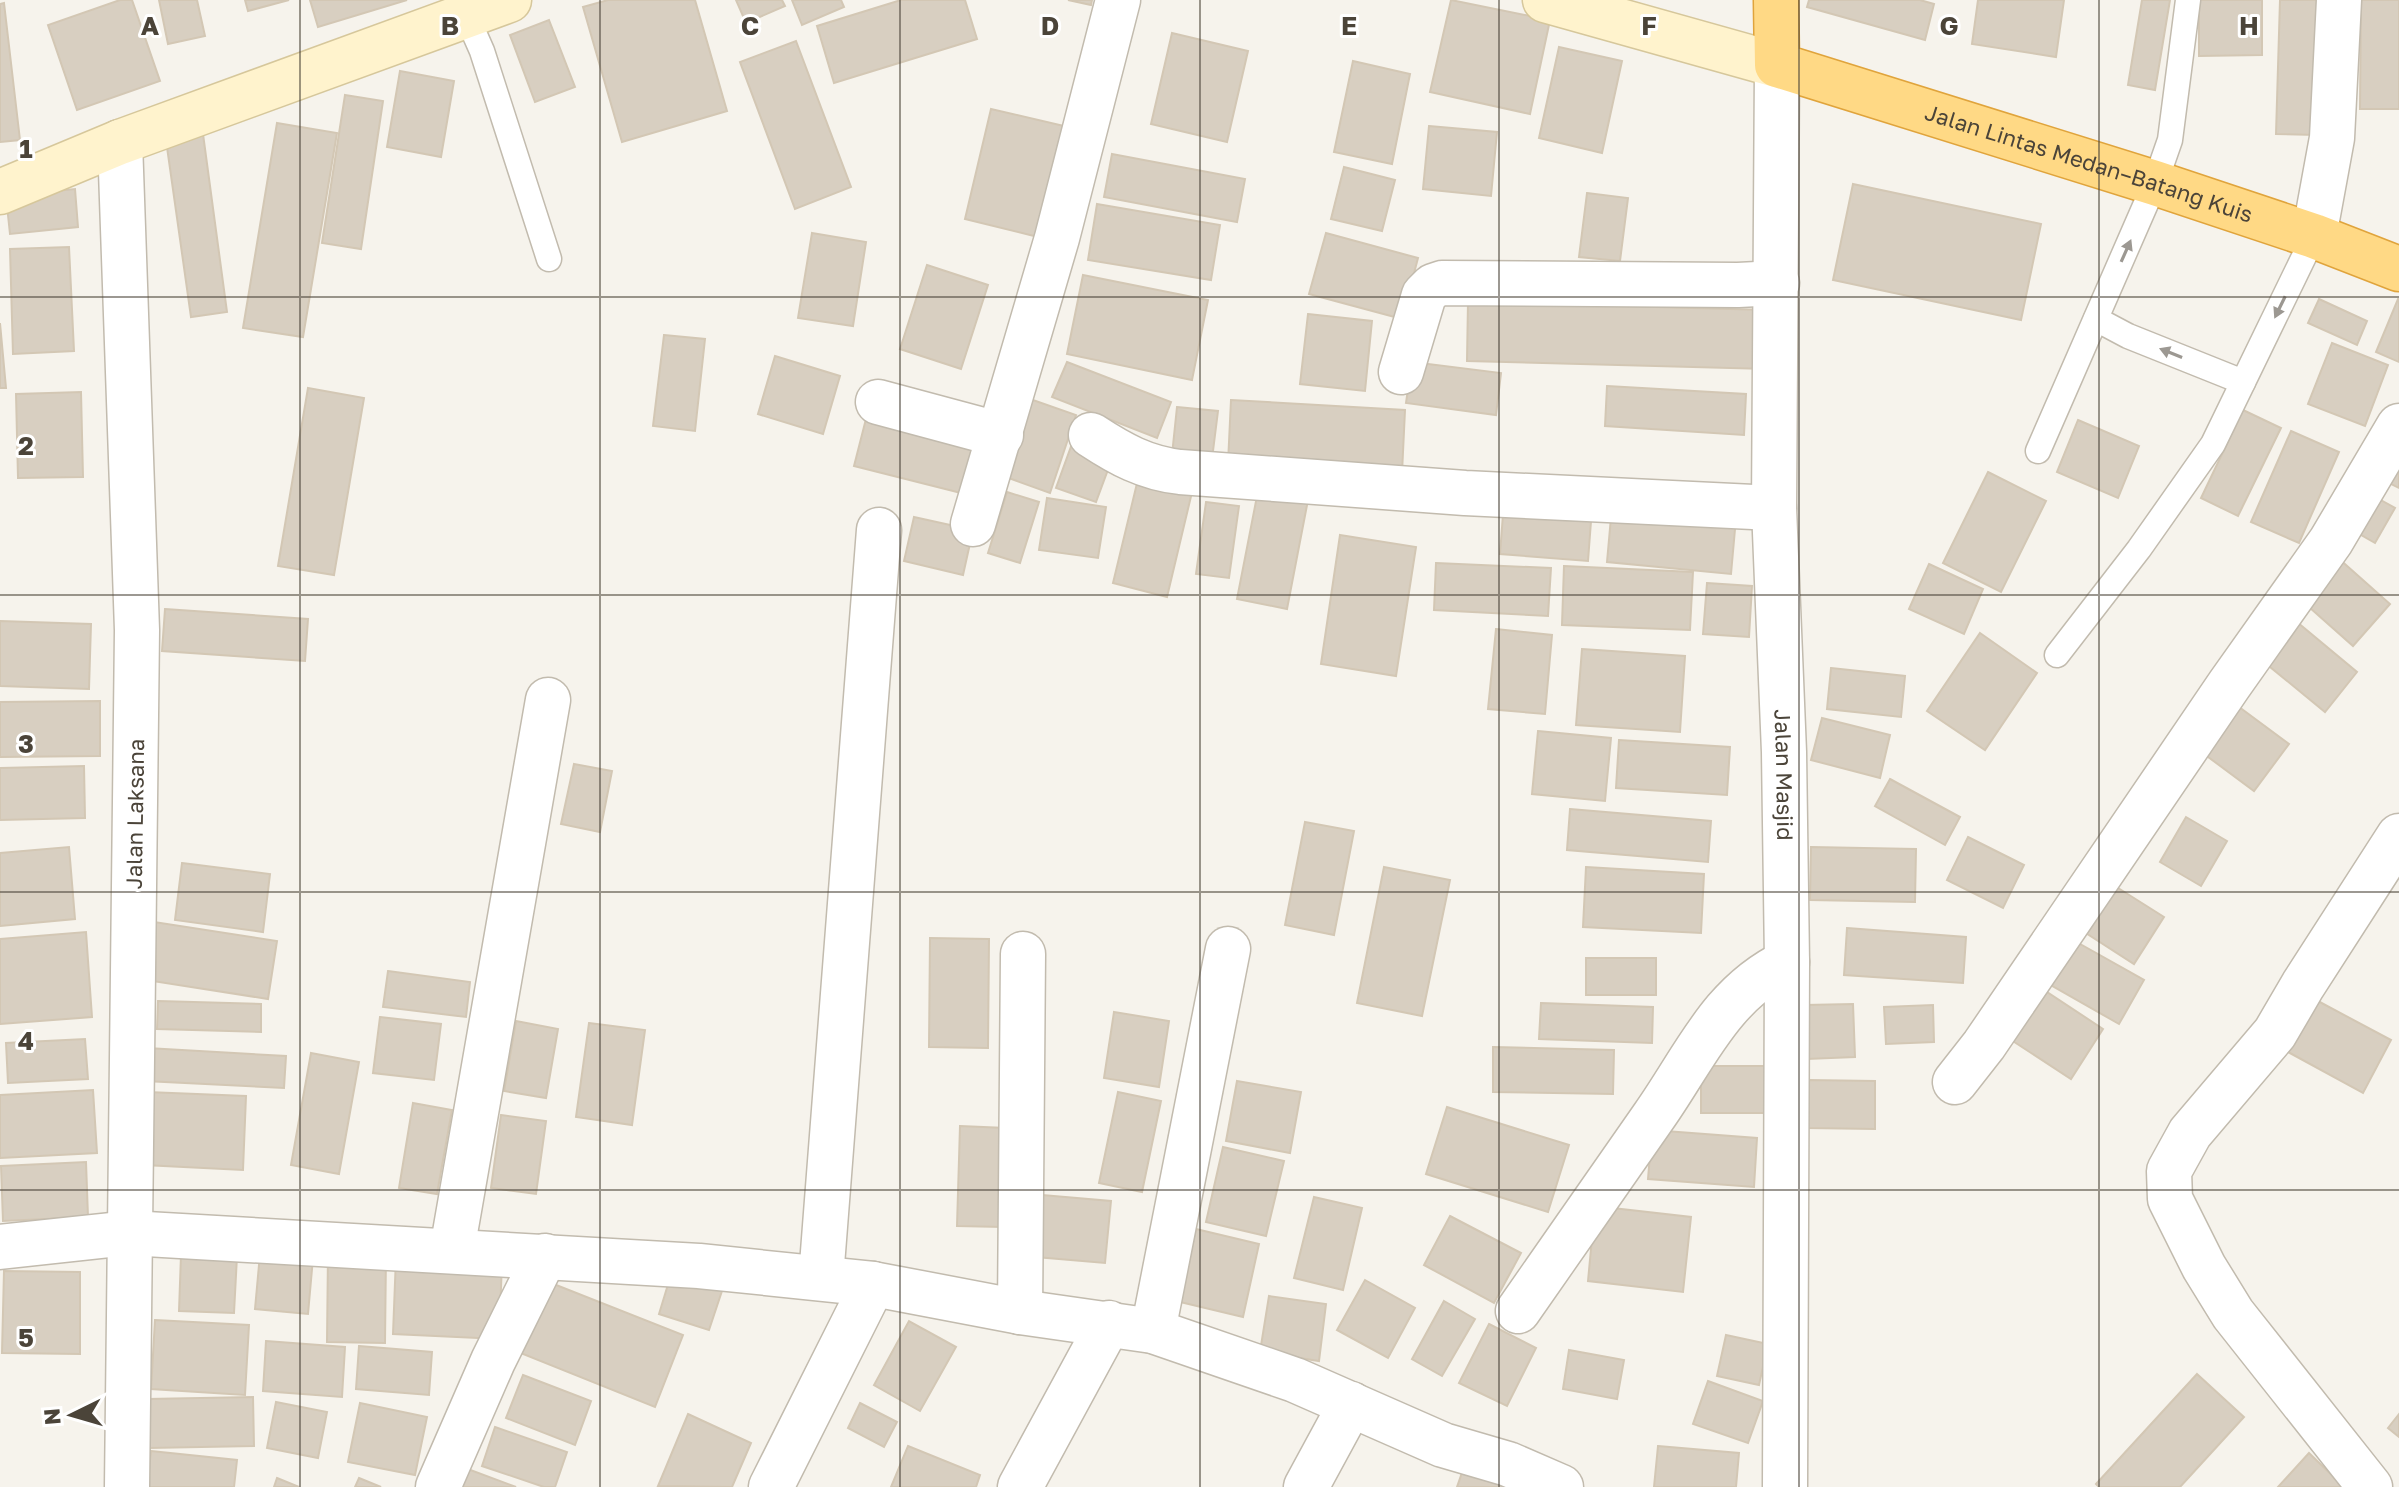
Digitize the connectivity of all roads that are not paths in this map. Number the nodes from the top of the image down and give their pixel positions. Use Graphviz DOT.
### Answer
graph roads {
  1 [pos="509,0"];
  2 [pos="1118,0"];
  3 [pos="1545,0"];
  4 [pos="1776,0"];
  5 [pos="2188,0"];
  6 [pos="2339,0"];
  7 [pos="467,17"];
  8 [pos="1777,65"];
  9 [pos="120,142"];
  10 [pos="2155,183"];
  11 [pos="0,192"];
  12 [pos="2314,236"];
  13 [pos="549,259"];
  14 [pos="2399,269"];
  15 [pos="1777,283"];
  16 [pos="2096,319"];
  17 [pos="1401,372"];
  18 [pos="2243,382"];
  19 [pos="878,402"];
  20 [pos="2399,426"];
  21 [pos="1001,435"];
  22 [pos="1091,435"];
  23 [pos="2038,451"];
  24 [pos="1774,508"];
  25 [pos="973,524"];
  26 [pos="879,530"];
  27 [pos="2057,655"];
  28 [pos="548,700"];
  29 [pos="2399,836"];
  30 [pos="1228,949"];
  31 [pos="1023,954"];
  32 [pos="1787,962"];
  33 [pos="1955,1082"];
  34 [pos="129,1233"];
  35 [pos="0,1247"];
  36 [pos="452,1250"];
  37 [pos="545,1256"];
  38 [pos="821,1278"];
  39 [pos="873,1284"];
  40 [pos="1518,1311"];
  41 [pos="1020,1312"];
  42 [pos="1109,1323"];
  43 [pos="1153,1331"];
  44 [pos="1351,1404"];
  45 [pos="127,1487"];
  46 [pos="438,1487"];
  47 [pos="771,1487"];
  48 [pos="1020,1487"];
  49 [pos="1306,1487"];
  50 [pos="1561,1487"];
  51 [pos="1785,1487"];
  52 [pos="2370,1487"];
  1 -- 7 [label="main road"];
  2 -- 21 [label="street"];
  3 -- 8 [label="main road"];
  4 -- 8 [label="highway"];
  5 -- 10 [label="lane"];
  6 -- 12 [label="street"];
  7 -- 9 [label="main road"];
  7 -- 13 [label="lane"];
  8 -- 10 [label="highway, Jalan Lintas Medan–Batang Kuis"];
  8 -- 15 [label="street, Jalan Masjid"];
  9 -- 11 [label="main road"];
  9 -- 34 [label="street, Jalan Laksana"];
  10 -- 12 [label="highway, Jalan Lintas Medan–Batang Kuis"];
  16 -- 10 [label="lane, one-way"];
  12 -- 14 [label="highway, Jalan Lintas Medan–Batang Kuis"];
  12 -- 18 [label="lane, one-way"];
  15 -- 17 [label="street"];
  15 -- 24 [label="street, Jalan Masjid"];
  18 -- 16 [label="lane, one-way"];
  16 -- 23 [label="lane"];
  18 -- 27 [label="lane"];
  19 -- 21 [label="street"];
  20 -- 33 [label="street"];
  21 -- 25 [label="street"];
  22 -- 24 [label="street"];
  24 -- 32 [label="street, Jalan Masjid"];
  26 -- 38 [label="street"];
  28 -- 36 [label="street"];
  29 -- 52 [label="street"];
  30 -- 43 [label="street"];
  31 -- 41 [label="street"];
  32 -- 40 [label="street"];
  32 -- 51 [label="street, Jalan Masjid"];
  34 -- 35 [label="street"];
  34 -- 36 [label="street"];
  34 -- 45 [label="street, Jalan Laksana"];
  36 -- 37 [label="street"];
  37 -- 38 [label="street"];
  37 -- 46 [label="street"];
  38 -- 39 [label="street"];
  39 -- 41 [label="street"];
  39 -- 47 [label="street"];
  41 -- 42 [label="street"];
  42 -- 43 [label="street"];
  42 -- 48 [label="street"];
  43 -- 44 [label="street"];
  44 -- 49 [label="street"];
  44 -- 50 [label="street"];
}
